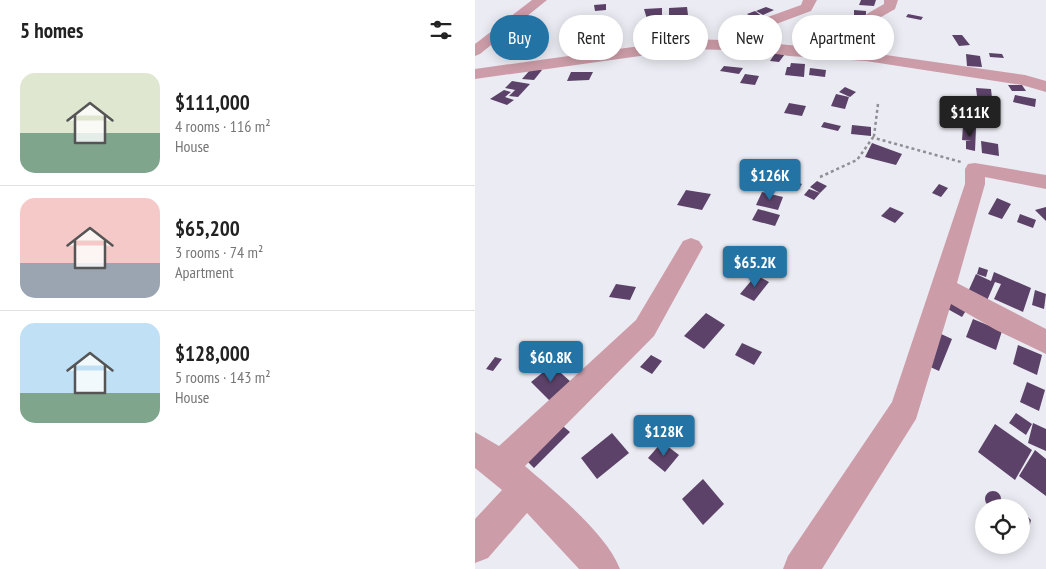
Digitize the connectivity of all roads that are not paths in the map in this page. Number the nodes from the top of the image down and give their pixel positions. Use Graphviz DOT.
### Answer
graph roads {
  1 [pos="540,0"];
  2 [pos="810,0"];
  3 [pos="891,0"];
  4 [pos="875,15"];
  5 [pos="782,17"];
  6 [pos="718,45"];
  7 [pos="475,51"];
  8 [pos="884,60"];
  9 [pos="475,74"];
  10 [pos="1045,90"];
  11 [pos="1046,182"];
  12 [pos="691,247"];
  13 [pos="944,288"];
  14 [pos="1046,342"];
  15 [pos="500,468"];
  16 [pos="475,545"];
  17 [pos="602,569"];
  18 [pos="801,569"];
  1 -- 7 [label="street"];
  2 -- 5 [label="street"];
  3 -- 4 [label="street"];
  6 -- 9 [label="street"];
  8 -- 10 [label="street"];
  11 -- 13 [label="street"];
  12 -- 15 [label="street"];
  13 -- 14 [label="street"];
  13 -- 18 [label="street"];
  15 -- 16 [label="street"];
  15 -- 17 [label="street"];
}
